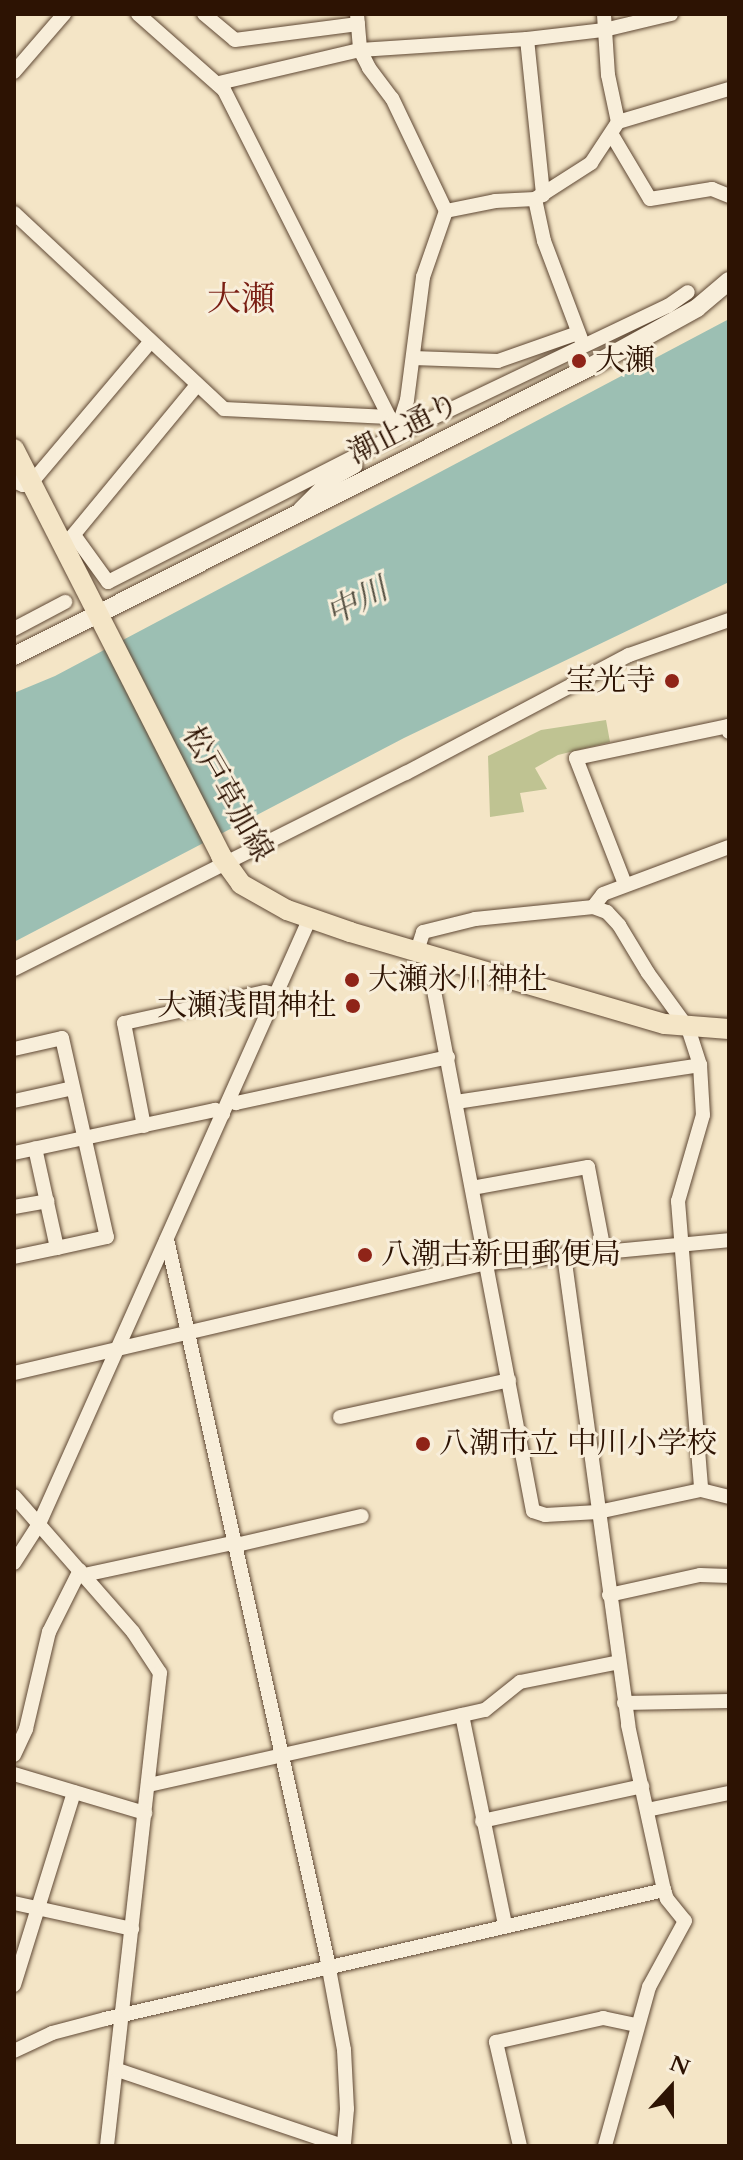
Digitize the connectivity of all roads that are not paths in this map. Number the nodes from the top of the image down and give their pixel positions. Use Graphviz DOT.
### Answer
graph roads {
  1 [pos="64,14"];
  2 [pos="138,14"];
  3 [pos="204,14"];
  4 [pos="604,14"];
  5 [pos="671,14"];
  6 [pos="358,19"];
  7 [pos="604,30"];
  8 [pos="527,39"];
  9 [pos="360,50"];
  10 [pos="14,72"];
  11 [pos="219,83"];
  12 [pos="729,89"];
  13 [pos="615,128"];
  14 [pos="729,196"];
  15 [pos="539,197"];
  16 [pos="446,211"];
  17 [pos="14,213"];
  18 [pos="729,281"];
  19 [pos="688,292"];
  20 [pos="581,339"];
  21 [pos="150,342"];
  22 [pos="413,358"];
  23 [pos="197,385"];
  24 [pos="395,427"];
  25 [pos="14,449"];
  26 [pos="22,482"];
  27 [pos="291,518"];
  28 [pos="69,541"];
  29 [pos="65,602"];
  30 [pos="100,619"];
  31 [pos="729,620"];
  32 [pos="14,629"];
  33 [pos="14,656"];
  34 [pos="729,732"];
  35 [pos="729,847"];
  36 [pos="223,860"];
  37 [pos="625,884"];
  38 [pos="593,907"];
  39 [pos="309,920"];
  40 [pos="422,953"];
  41 [pos="14,969"];
  42 [pos="276,995"];
  43 [pos="688,1028"];
  44 [pos="729,1029"];
  45 [pos="14,1049"];
  46 [pos="448,1057"];
  47 [pos="700,1065"];
  48 [pos="73,1088"];
  49 [pos="14,1101"];
  50 [pos="456,1102"];
  51 [pos="226,1107"];
  52 [pos="144,1126"];
  53 [pos="85,1138"];
  54 [pos="35,1148"];
  55 [pos="14,1153"];
  56 [pos="472,1188"];
  57 [pos="47,1201"];
  58 [pos="14,1207"];
  59 [pos="167,1239"];
  60 [pos="729,1240"];
  61 [pos="682,1242"];
  62 [pos="57,1248"];
  63 [pos="604,1251"];
  64 [pos="564,1255"];
  65 [pos="14,1257"];
  66 [pos="487,1263"];
  67 [pos="188,1332"];
  68 [pos="118,1348"];
  69 [pos="14,1373"];
  70 [pos="509,1380"];
  71 [pos="340,1417"];
  72 [pos="701,1490"];
  73 [pos="14,1496"];
  74 [pos="729,1497"];
  75 [pos="598,1512"];
  76 [pos="362,1516"];
  77 [pos="39,1524"];
  78 [pos="236,1543"];
  79 [pos="14,1563"];
  80 [pos="82,1572"];
  81 [pos="729,1576"];
  82 [pos="609,1595"];
  83 [pos="619,1662"];
  84 [pos="729,1701"];
  85 [pos="624,1703"];
  86 [pos="462,1715"];
  87 [pos="20,1726"];
  88 [pos="14,1755"];
  89 [pos="283,1755"];
  90 [pos="14,1774"];
  91 [pos="149,1785"];
  92 [pos="642,1786"];
  93 [pos="74,1792"];
  94 [pos="729,1793"];
  95 [pos="647,1810"];
  96 [pos="145,1813"];
  97 [pos="482,1821"];
  98 [pos="664,1890"];
  99 [pos="14,1903"];
  100 [pos="38,1909"];
  101 [pos="505,1924"];
  102 [pos="132,1929"];
  103 [pos="328,1967"];
  104 [pos="14,1985"];
  105 [pos="124,2015"];
  106 [pos="637,2025"];
  107 [pos="16,2045"];
  108 [pos="118,2070"];
  109 [pos="107,2146"];
  110 [pos="344,2146"];
  111 [pos="520,2146"];
  112 [pos="605,2146"];
  1 -- 10 [label="street"];
  2 -- 11 [label="street"];
  3 -- 6 [label="street"];
  4 -- 7 [label="street"];
  5 -- 7 [label="street"];
  6 -- 9 [label="street"];
  7 -- 8 [label="street"];
  7 -- 13 [label="street"];
  8 -- 9 [label="street"];
  8 -- 15 [label="street"];
  9 -- 11 [label="street"];
  9 -- 16 [label="street"];
  11 -- 24 [label="street"];
  12 -- 13 [label="street"];
  13 -- 14 [label="street"];
  13 -- 15 [label="street"];
  15 -- 16 [label="street"];
  15 -- 20 [label="street"];
  16 -- 22 [label="street"];
  17 -- 21 [label="street"];
  18 -- 27 [label="street, 潮止通り"];
  19 -- 20 [label="street"];
  20 -- 22 [label="street"];
  20 -- 24 [label="street"];
  21 -- 23 [label="street"];
  21 -- 26 [label="street"];
  22 -- 24 [label="street"];
  23 -- 24 [label="street"];
  23 -- 28 [label="street"];
  24 -- 27 [label="street"];
  24 -- 28 [label="street"];
  25 -- 26 [label="main road, 松戸草加線"];
  26 -- 28 [label="main road, 松戸草加線"];
  27 -- 30 [label="street, 潮止通り"];
  28 -- 30 [label="main road, 松戸草加線"];
  29 -- 32 [label="street"];
  30 -- 33 [label="street, 潮止通り"];
  30 -- 36 [label="main road, 松戸草加線"];
  31 -- 36 [label="street"];
  34 -- 37 [label="street"];
  35 -- 37 [label="street"];
  36 -- 39 [label="main road, 松戸草加線"];
  36 -- 41 [label="street"];
  37 -- 38 [label="street"];
  38 -- 40 [label="street"];
  38 -- 43 [label="street"];
  39 -- 40 [label="main road, 松戸草加線"];
  39 -- 42 [label="street"];
  40 -- 43 [label="main road, 松戸草加線"];
  40 -- 46 [label="street"];
  42 -- 51 [label="street"];
  42 -- 52 [label="street"];
  43 -- 44 [label="main road, 松戸草加線"];
  43 -- 47 [label="street"];
  45 -- 48 [label="street"];
  46 -- 50 [label="street"];
  46 -- 51 [label="street"];
  47 -- 50 [label="street"];
  47 -- 61 [label="street"];
  48 -- 49 [label="street"];
  48 -- 53 [label="street"];
  50 -- 56 [label="street"];
  51 -- 52 [label="street"];
  51 -- 59 [label="street"];
  52 -- 53 [label="street"];
  53 -- 54 [label="street"];
  53 -- 62 [label="street"];
  54 -- 55 [label="street"];
  54 -- 57 [label="street"];
  56 -- 63 [label="street"];
  56 -- 66 [label="street"];
  57 -- 58 [label="street"];
  57 -- 62 [label="street"];
  59 -- 67 [label="street"];
  59 -- 68 [label="street"];
  60 -- 61 [label="street"];
  61 -- 63 [label="street"];
  61 -- 72 [label="street"];
  62 -- 65 [label="street"];
  63 -- 64 [label="street"];
  64 -- 66 [label="street"];
  64 -- 75 [label="street"];
  66 -- 67 [label="street"];
  66 -- 70 [label="street"];
  67 -- 68 [label="street"];
  67 -- 78 [label="street"];
  68 -- 69 [label="street"];
  68 -- 77 [label="street"];
  70 -- 71 [label="street"];
  70 -- 75 [label="street"];
  72 -- 74 [label="street"];
  72 -- 75 [label="street"];
  73 -- 77 [label="street"];
  75 -- 82 [label="street"];
  76 -- 78 [label="street"];
  77 -- 79 [label="street"];
  77 -- 80 [label="street"];
  78 -- 80 [label="street"];
  78 -- 89 [label="street"];
  80 -- 87 [label="street"];
  80 -- 91 [label="street"];
  81 -- 82 [label="street"];
  82 -- 83 [label="street"];
  83 -- 85 [label="street"];
  83 -- 86 [label="street"];
  84 -- 85 [label="street"];
  85 -- 92 [label="street"];
  86 -- 89 [label="street"];
  86 -- 97 [label="street"];
  87 -- 88 [label="street"];
  89 -- 91 [label="street"];
  89 -- 103 [label="street"];
  90 -- 93 [label="street"];
  91 -- 96 [label="street"];
  92 -- 95 [label="street"];
  92 -- 97 [label="street"];
  93 -- 96 [label="street"];
  93 -- 100 [label="street"];
  94 -- 95 [label="street"];
  95 -- 98 [label="street"];
  96 -- 102 [label="street"];
  97 -- 101 [label="street"];
  98 -- 101 [label="street"];
  98 -- 106 [label="street"];
  99 -- 100 [label="street"];
  100 -- 102 [label="street"];
  100 -- 104 [label="street"];
  101 -- 103 [label="street"];
  102 -- 105 [label="street"];
  103 -- 105 [label="street"];
  103 -- 110 [label="street"];
  105 -- 107 [label="street"];
  105 -- 108 [label="street"];
  106 -- 111 [label="street"];
  106 -- 112 [label="street"];
  108 -- 109 [label="street"];
  108 -- 110 [label="street"];
}
